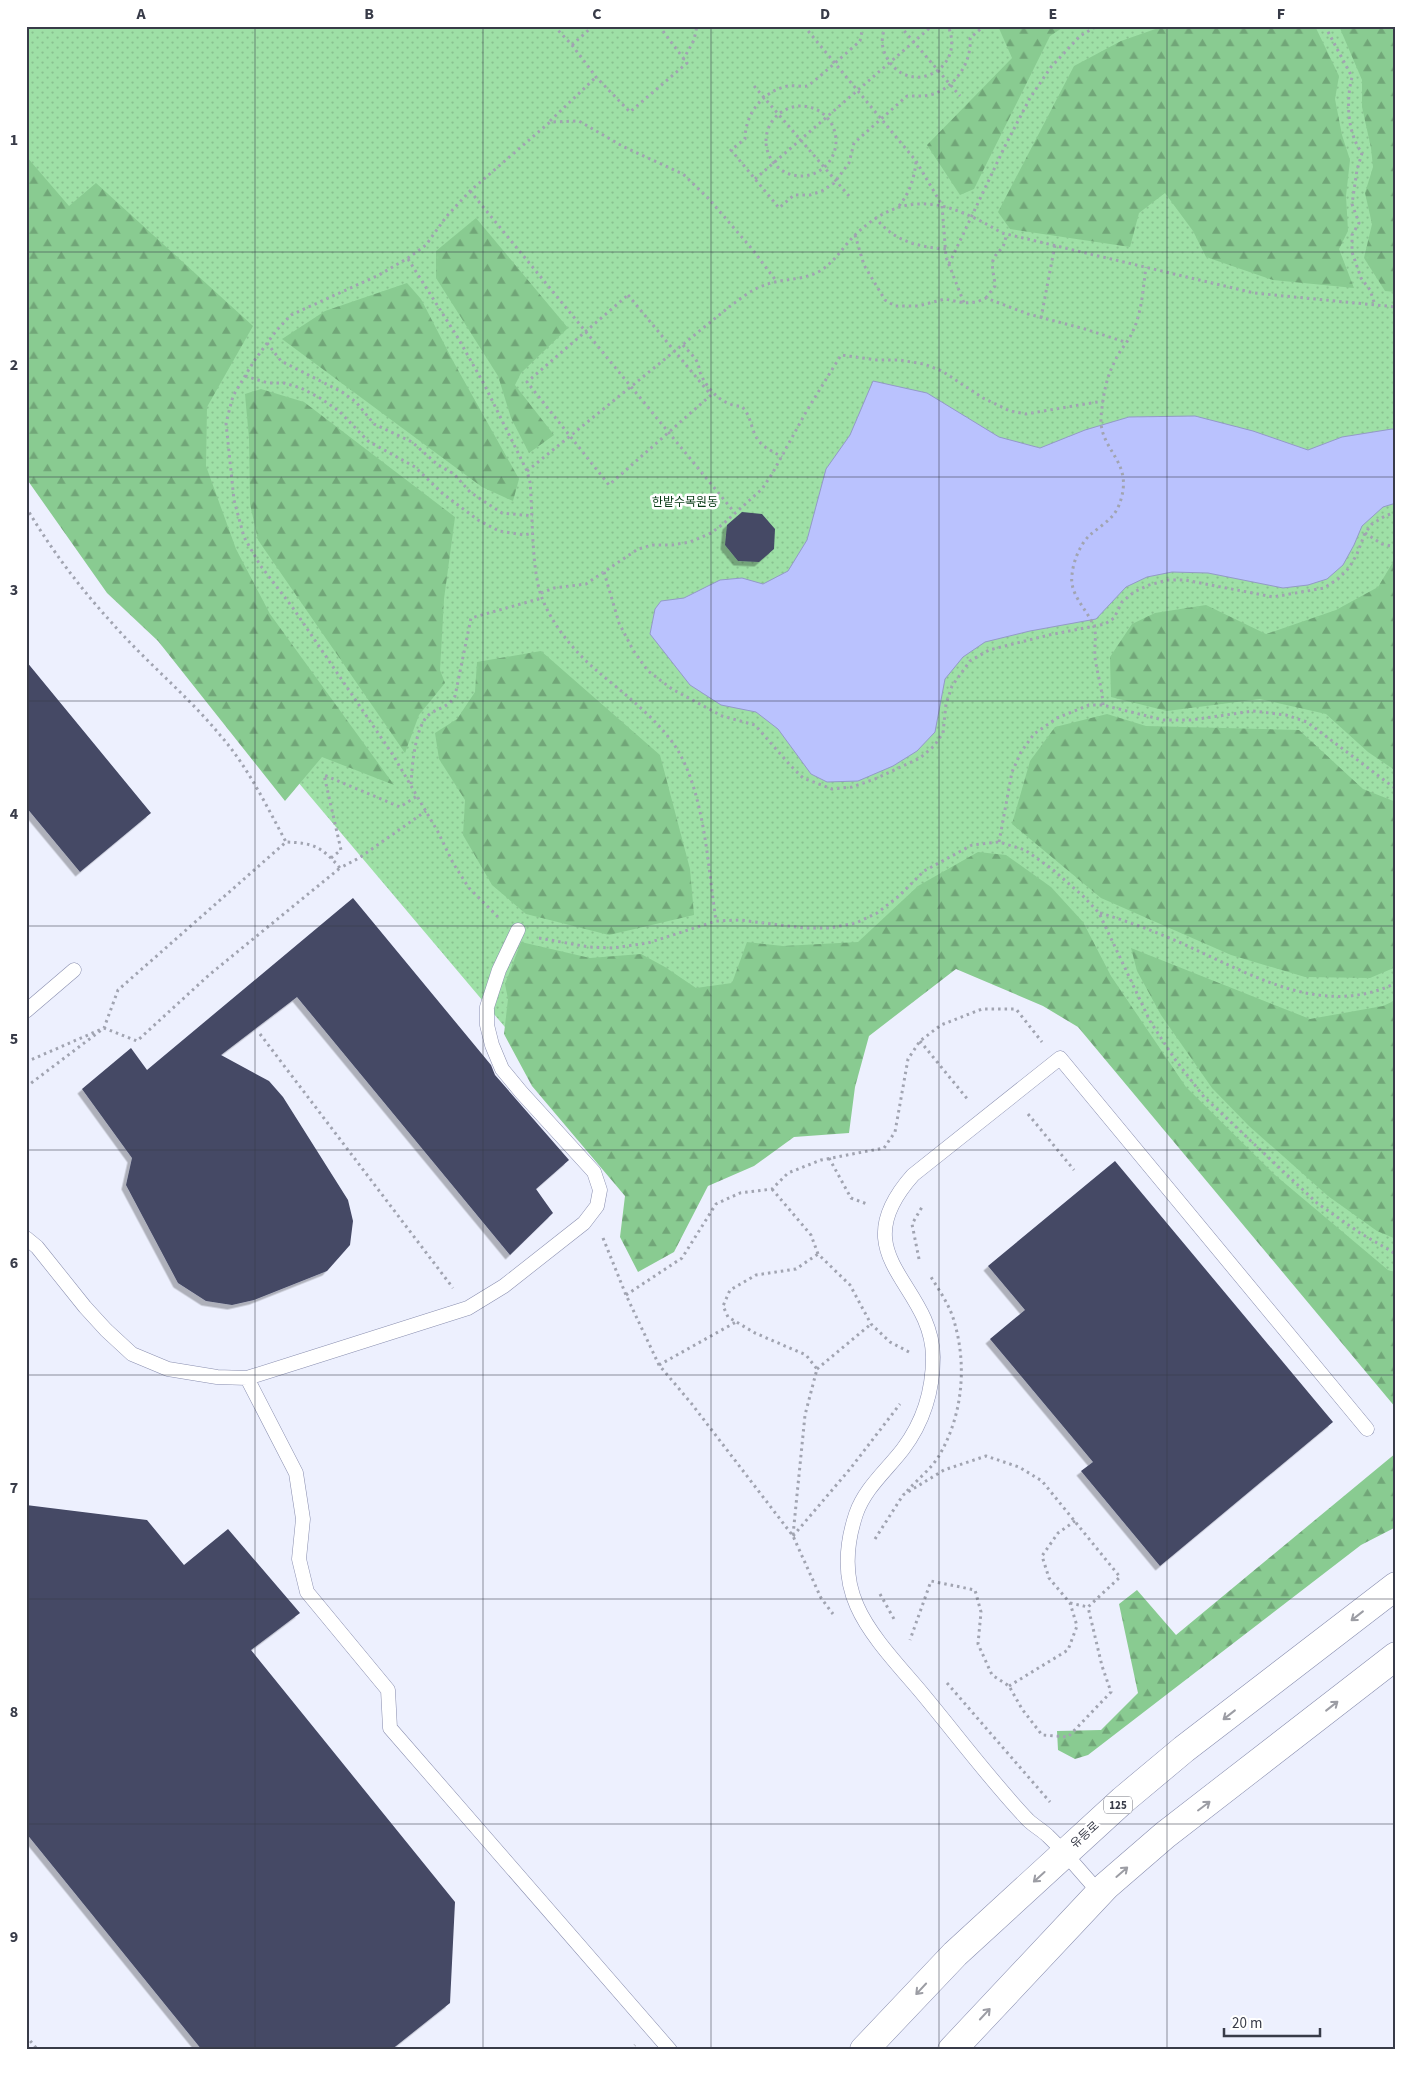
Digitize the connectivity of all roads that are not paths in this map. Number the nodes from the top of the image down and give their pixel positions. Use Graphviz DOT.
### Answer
graph roads {
  1 [pos="518,930"];
  2 [pos="74,970"];
  3 [pos="26,1011"];
  4 [pos="26,1238"];
  5 [pos="247,1378"];
  6 [pos="1367,1429"];
  7 [pos="1396,1586"];
  8 [pos="1396,1656"];
  9 [pos="1064,1854"];
  10 [pos="1100,1893"];
  11 [pos="670,2050"];
  12 [pos="864,2050"];
  13 [pos="952,2050"];
  1 -- 5 [label="lane"];
  2 -- 3 [label="lane"];
  4 -- 5 [label="lane"];
  5 -- 11 [label="lane"];
  6 -- 9 [label="lane"];
  7 -- 9 [label="main road, 유등로 / 125, one-way"];
  10 -- 8 [label="main road, one-way"];
  9 -- 10 [label="lane"];
  9 -- 12 [label="main road, 유등로 / 125, one-way"];
  13 -- 10 [label="main road, one-way"];
}
